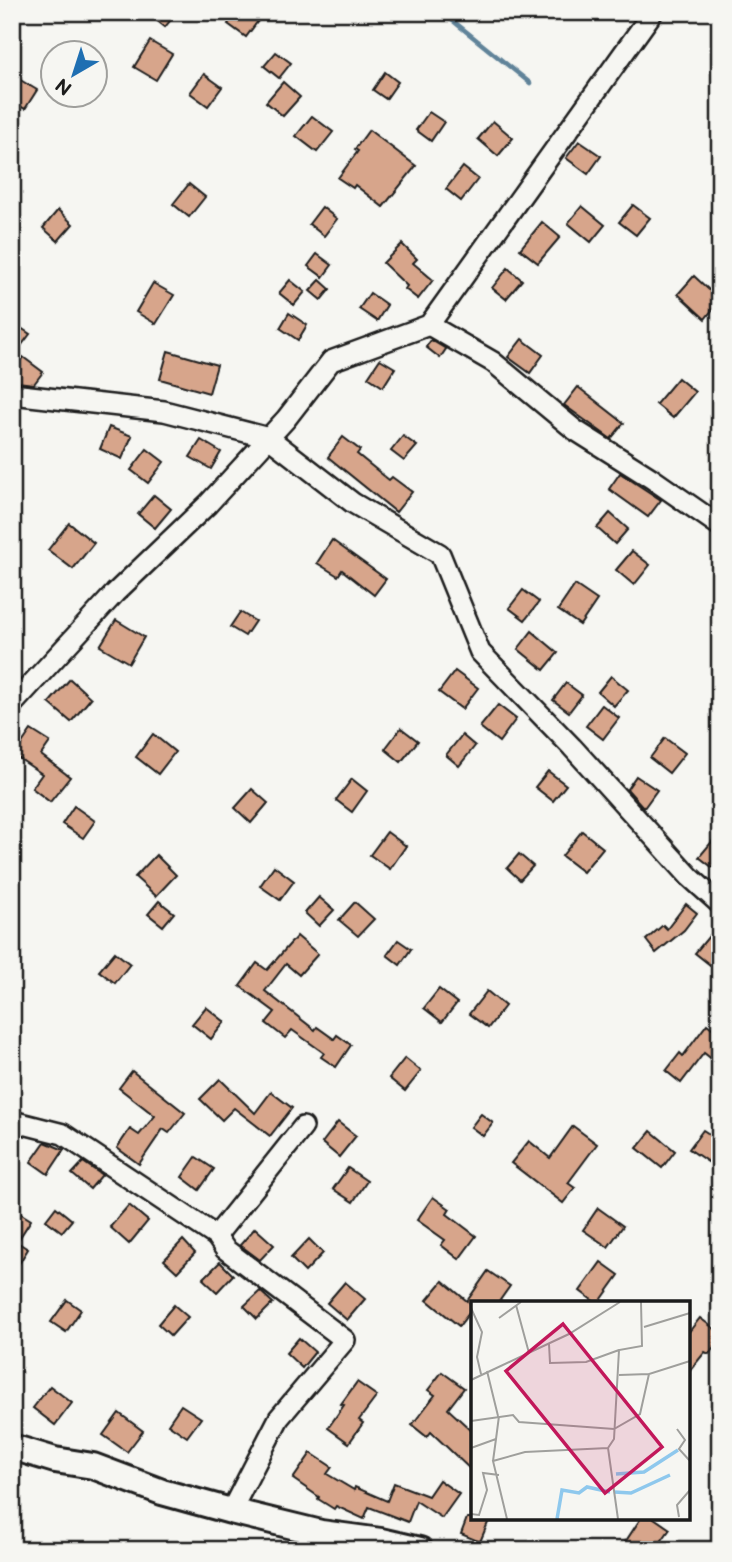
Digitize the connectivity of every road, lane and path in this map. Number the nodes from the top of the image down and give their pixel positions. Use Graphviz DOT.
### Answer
graph roads {
  1 [pos="653,12"];
  2 [pos="429,325"];
  3 [pos="12,394"];
  4 [pos="269,438"];
  5 [pos="720,526"];
  6 [pos="12,705"];
  7 [pos="720,904"];
  8 [pos="12,1121"];
  9 [pos="303,1127"];
  10 [pos="216,1236"];
  11 [pos="12,1447"];
  12 [pos="231,1511"];
  13 [pos="420,1550"];
  1 -- 2 [label="street"];
  2 -- 4 [label="street"];
  2 -- 5 [label="street"];
  3 -- 4 [label="street"];
  4 -- 6 [label="street"];
  4 -- 7 [label="street"];
  8 -- 10 [label="street"];
  9 -- 10 [label="street"];
  10 -- 12 [label="street"];
  11 -- 12 [label="main road"];
  12 -- 13 [label="main road"];
}
